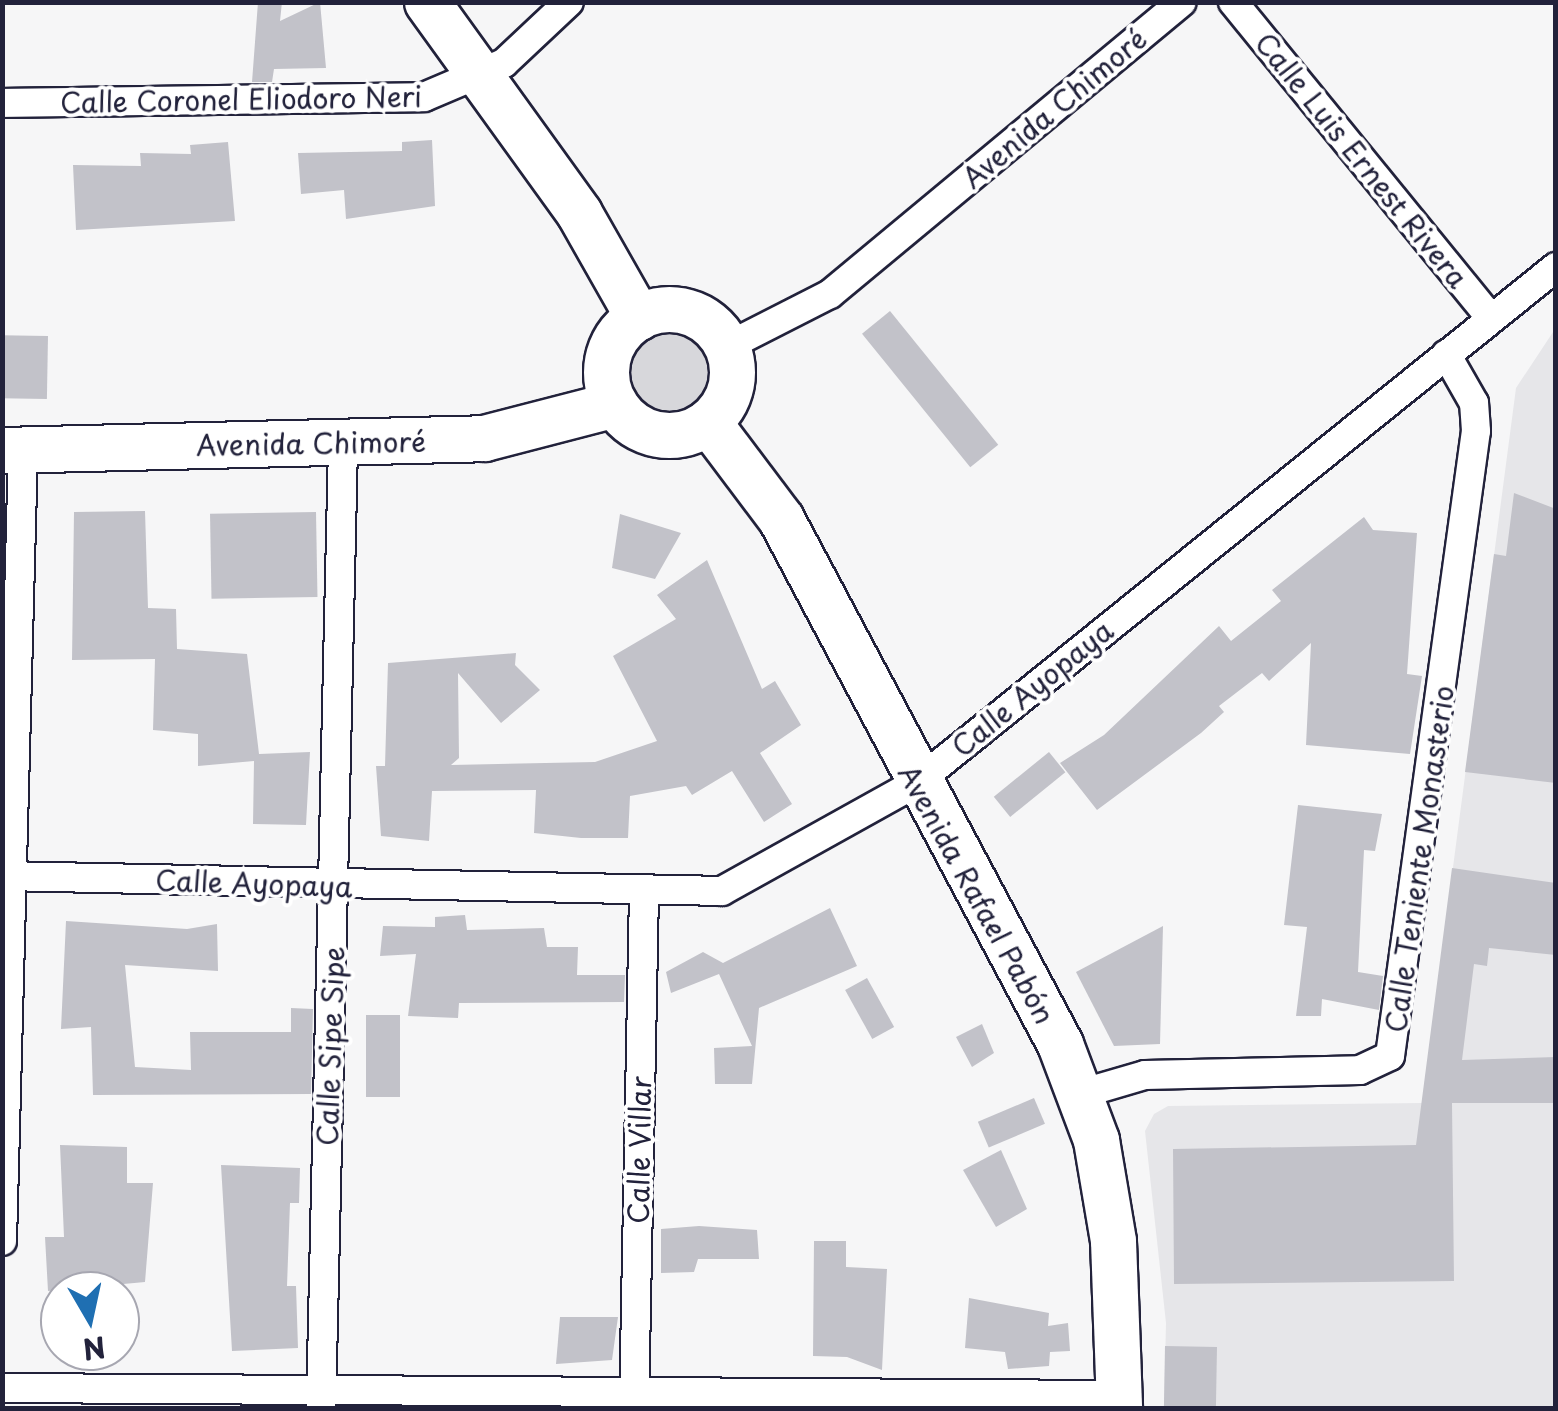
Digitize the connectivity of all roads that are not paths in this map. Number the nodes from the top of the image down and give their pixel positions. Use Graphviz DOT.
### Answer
graph roads {
  1 [pos="426,2"];
  2 [pos="568,2"];
  3 [pos="1182,2"];
  4 [pos="1233,2"];
  5 [pos="481,77"];
  6 [pos="2,103"];
  7 [pos="1556,267"];
  8 [pos="638,317"];
  9 [pos="1491,318"];
  10 [pos="728,346"];
  11 [pos="1446,354"];
  12 [pos="614,404"];
  13 [pos="708,422"];
  14 [pos="343,443"];
  15 [pos="13,450"];
  16 [pos="916,782"];
  17 [pos="8,876"];
  18 [pos="334,886"];
  19 [pos="644,891"];
  20 [pos="1080,1094"];
  21 [pos="2,1241"];
  22 [pos="2,1388"];
  23 [pos="321,1399"];
  24 [pos="634,1401"];
  25 [pos="1120,1402"];
  1 -- 5 [label="highway"];
  2 -- 5 [label="street, Calle Coronel Eliodoro Neri"];
  3 -- 10 [label="street, Avenida Chimoré"];
  4 -- 9 [label="street, Calle Luis Ernest Rivera"];
  5 -- 6 [label="street, Calle Coronel Eliodoro Neri"];
  5 -- 8 [label="highway"];
  7 -- 9 [label="street, Calle Ayopaya"];
  8 -- 10 [label="highway"];
  8 -- 12 [label="highway"];
  9 -- 11 [label="street, Calle Ayopaya"];
  10 -- 13 [label="highway"];
  11 -- 16 [label="street, Calle Ayopaya"];
  11 -- 20 [label="street, Calle Teniente Monasterio"];
  12 -- 13 [label="highway"];
  12 -- 14 [label="highway, Avenida Chimoré"];
  13 -- 16 [label="highway, Avenida Rafael Pabón"];
  14 -- 15 [label="highway, Avenida Chimoré"];
  14 -- 18 [label="street, Calle Sipe Sipe"];
  15 -- 17 [label="street"];
  16 -- 19 [label="street, Calle Ayopaya"];
  16 -- 20 [label="highway, Avenida Rafael Pabón"];
  17 -- 18 [label="street, Calle Ayopaya"];
  17 -- 21 [label="street"];
  18 -- 19 [label="street, Calle Ayopaya"];
  18 -- 23 [label="street, Calle Sipe Sipe"];
  19 -- 24 [label="street, Calle Villar"];
  20 -- 25 [label="highway, Avenida Rafael Pabón"];
  22 -- 23 [label="street"];
  23 -- 24 [label="street"];
  24 -- 25 [label="street"];
}
